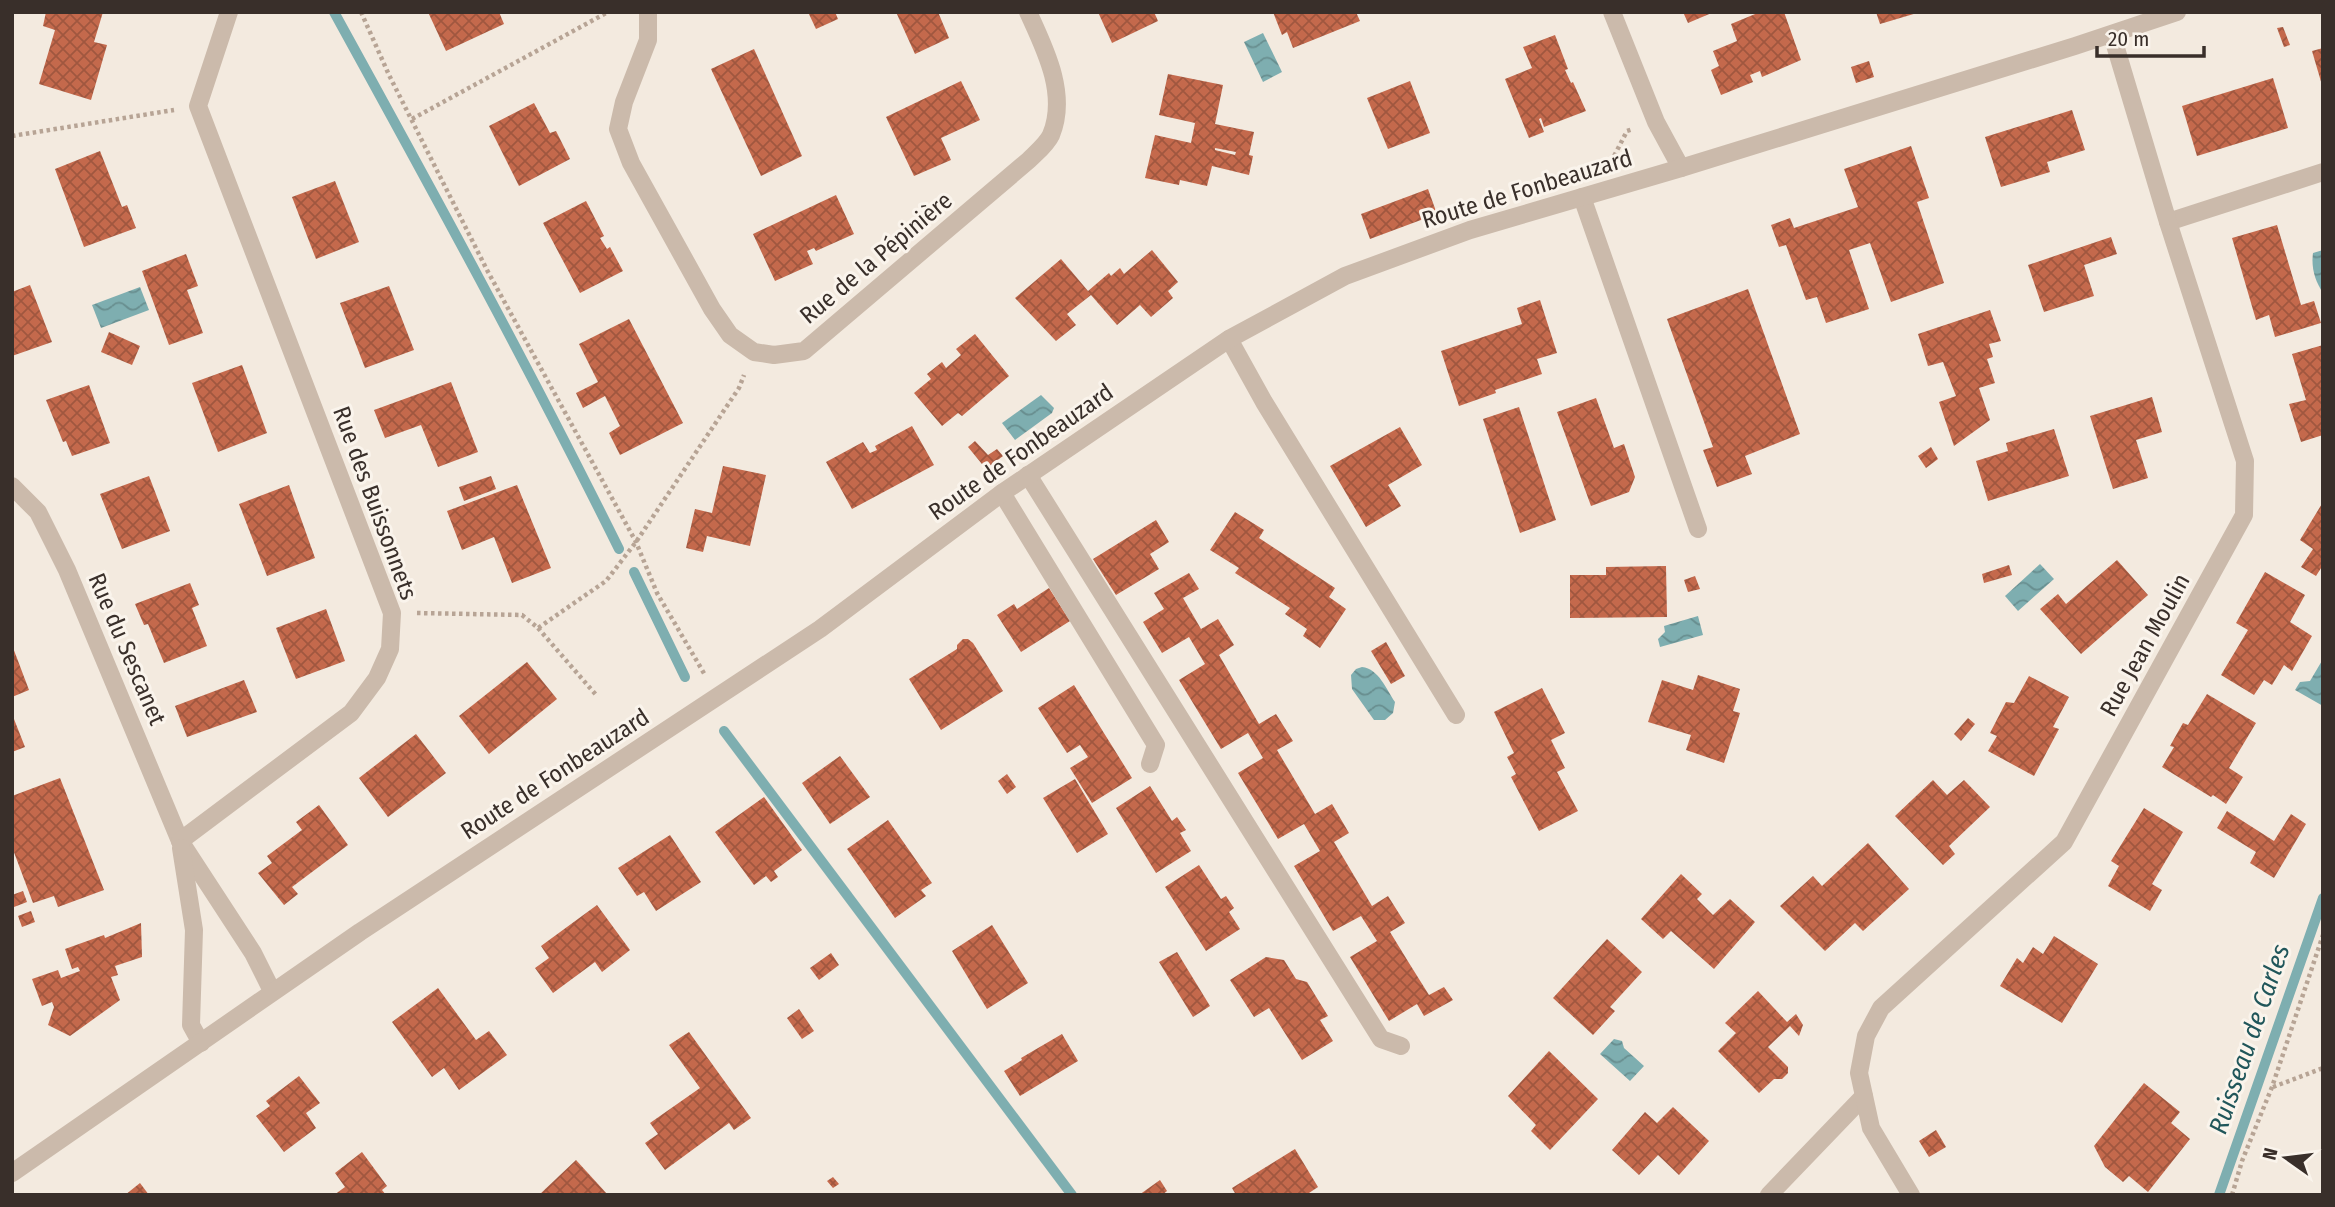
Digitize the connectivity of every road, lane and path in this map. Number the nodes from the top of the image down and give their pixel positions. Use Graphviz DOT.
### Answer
graph roads {
  1 [pos="229,12"];
  2 [pos="361,12"];
  3 [pos="608,12"];
  4 [pos="648,12"];
  5 [pos="1028,12"];
  6 [pos="1612,12"];
  7 [pos="2177,12"];
  8 [pos="2112,35"];
  9 [pos="198,106"];
  10 [pos="412,119"];
  11 [pos="1656,122"];
  12 [pos="12,136"];
  13 [pos="1610,166"];
  14 [pos="1681,168"];
  15 [pos="2323,172"];
  16 [pos="1582,197"];
  17 [pos="2168,222"];
  18 [pos="1229,339"];
  19 [pos="754,352"];
  20 [pos="1028,475"];
  21 [pos="12,486"];
  22 [pos="1002,493"];
  23 [pos="1698,529"];
  24 [pos="636,542"];
  25 [pos="392,613"];
  26 [pos="538,628"];
  27 [pos="706,676"];
  28 [pos="597,696"];
  29 [pos="1456,715"];
  30 [pos="1150,764"];
  31 [pos="180,841"];
  32 [pos="2323,936"];
  33 [pos="272,991"];
  34 [pos="201,1042"];
  35 [pos="1401,1046"];
  36 [pos="2323,1068"];
  37 [pos="2272,1087"];
  38 [pos="1864,1096"];
  39 [pos="12,1173"];
  40 [pos="1769,1195"];
  41 [pos="1911,1195"];
  42 [pos="2232,1195"];
  1 -- 9 [label="street"];
  2 -- 10 [label="path"];
  3 -- 10 [label="path"];
  4 -- 19 [label="street"];
  5 -- 19 [label="street, Rue de la Pépinière"];
  6 -- 11 [label="street"];
  7 -- 8 [label="street, Route de Fonbeauzard"];
  8 -- 14 [label="street, Route de Fonbeauzard"];
  8 -- 17 [label="street, Rue Jean Moulin"];
  9 -- 12 [label="path"];
  9 -- 25 [label="street, Rue des Buissonnets"];
  10 -- 24 [label="path"];
  11 -- 13 [label="path"];
  11 -- 14 [label="street"];
  14 -- 16 [label="street, Route de Fonbeauzard"];
  15 -- 17 [label="street"];
  16 -- 18 [label="street, Route de Fonbeauzard"];
  16 -- 23 [label="street"];
  17 -- 38 [label="street, Rue Jean Moulin"];
  18 -- 20 [label="street, Route de Fonbeauzard"];
  18 -- 29 [label="street"];
  19 -- 24 [label="path"];
  20 -- 22 [label="street, Route de Fonbeauzard"];
  20 -- 35 [label="street"];
  21 -- 31 [label="street, Rue du Sescanet"];
  22 -- 30 [label="street"];
  22 -- 33 [label="street, Route de Fonbeauzard"];
  24 -- 26 [label="path"];
  24 -- 27 [label="path"];
  25 -- 26 [label="path"];
  25 -- 31 [label="street, Rue des Buissonnets"];
  26 -- 28 [label="path"];
  31 -- 33 [label="street, Rue du Sescanet"];
  31 -- 34 [label="street, Rue du Sescanet"];
  32 -- 37 [label="path"];
  33 -- 34 [label="street, Route de Fonbeauzard"];
  34 -- 39 [label="street, Route de Fonbeauzard"];
  36 -- 37 [label="path"];
  37 -- 42 [label="path"];
  38 -- 40 [label="street"];
  38 -- 41 [label="street, Rue Jean Moulin"];
}
